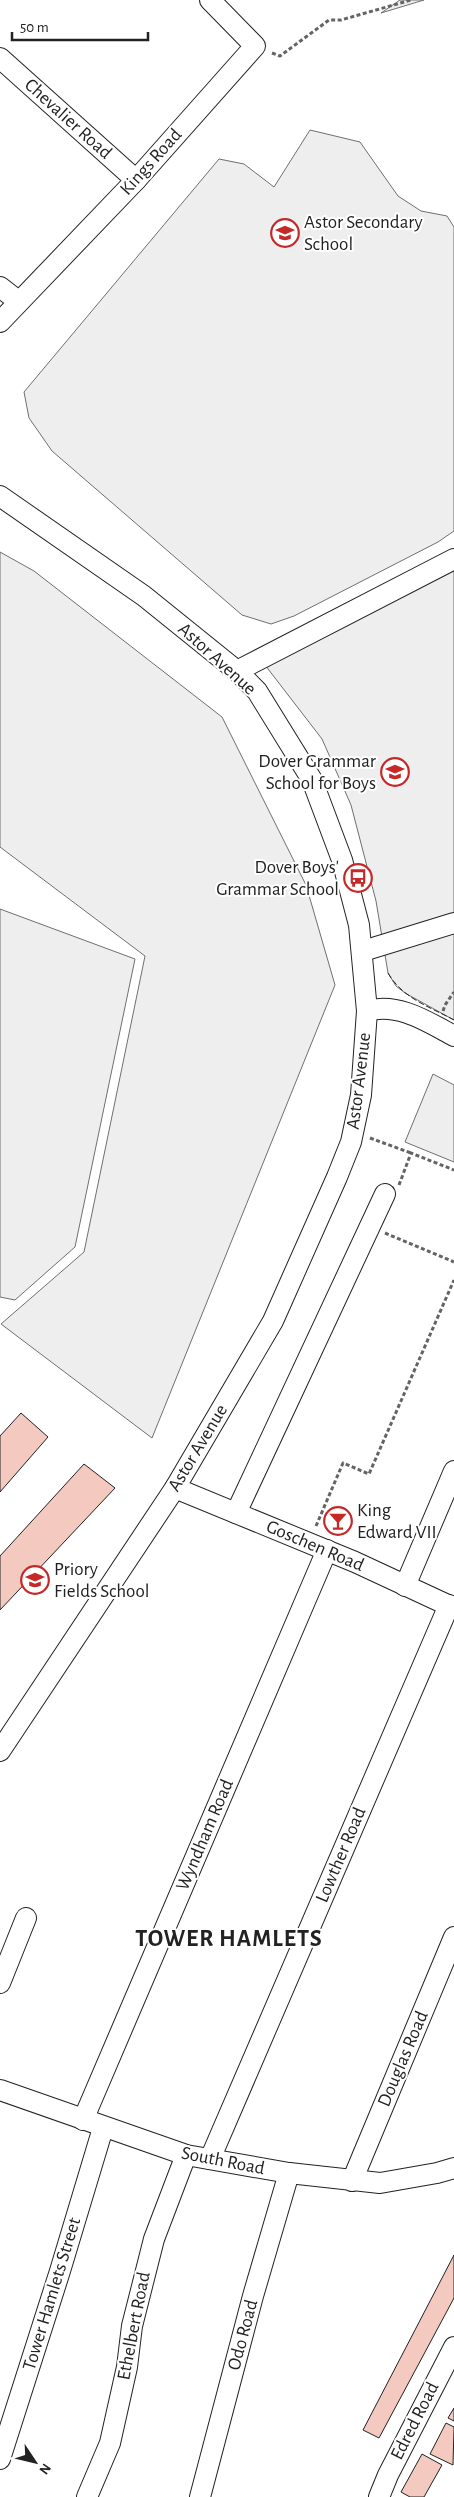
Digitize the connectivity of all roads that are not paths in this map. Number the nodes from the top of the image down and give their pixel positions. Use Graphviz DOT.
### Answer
graph roads {
  1 [pos="210,0"];
  2 [pos="0,58"];
  3 [pos="136,180"];
  4 [pos="0,287"];
  5 [pos="18,301"];
  6 [pos="0,322"];
  7 [pos="0,496"];
  8 [pos="454,559"];
  9 [pos="237,671"];
  10 [pos="454,923"];
  11 [pos="362,951"];
  12 [pos="367,1012"];
  13 [pos="454,1036"];
  14 [pos="385,1194"];
  15 [pos="454,1471"];
  16 [pos="175,1488"];
  17 [pos="236,1513"];
  18 [pos="318,1547"];
  19 [pos="405,1586"];
  20 [pos="452,1607"];
  21 [pos="0,1751"];
  22 [pos="26,1918"];
  23 [pos="454,1937"];
  24 [pos="0,1982"];
  25 [pos="0,2090"];
  26 [pos="83,2120"];
  27 [pos="103,2128"];
  28 [pos="186,2156"];
  29 [pos="210,2159"];
  30 [pos="454,2168"];
  31 [pos="289,2173"];
  32 [pos="352,2181"];
  33 [pos="454,2347"];
  34 [pos="0,2459"];
  35 [pos="87,2497"];
  36 [pos="200,2497"];
  37 [pos="379,2497"];
  1 -- 3 [label="street, Kings Road"];
  2 -- 3 [label="street, Chevalier Road"];
  3 -- 5 [label="street, Kings Road"];
  4 -- 5 [label="street"];
  5 -- 6 [label="street, Kings Road"];
  7 -- 9 [label="street, Astor Avenue"];
  8 -- 9 [label="street"];
  9 -- 11 [label="street, Astor Avenue"];
  10 -- 11 [label="street"];
  11 -- 12 [label="street, Astor Avenue"];
  12 -- 13 [label="street"];
  12 -- 16 [label="street, Astor Avenue"];
  14 -- 17 [label="street"];
  15 -- 19 [label="street"];
  16 -- 17 [label="street, Goschen Road"];
  16 -- 21 [label="street, Astor Avenue"];
  17 -- 18 [label="street, Goschen Road"];
  18 -- 19 [label="street, Goschen Road"];
  18 -- 26 [label="street, Wyndham Road"];
  19 -- 20 [label="street, Goschen Road"];
  20 -- 29 [label="street, Lowther Road"];
  22 -- 24 [label="street"];
  23 -- 32 [label="street, Douglas Road"];
  25 -- 26 [label="street, South Road"];
  26 -- 27 [label="street, South Road"];
  27 -- 28 [label="street, South Road"];
  27 -- 34 [label="street, Tower Hamlets Street"];
  28 -- 29 [label="street, South Road"];
  28 -- 35 [label="street, Ethelbert Road"];
  29 -- 31 [label="street, South Road"];
  30 -- 32 [label="street, South Road"];
  31 -- 32 [label="street, South Road"];
  31 -- 36 [label="street, Odo Road"];
  33 -- 37 [label="street, Edred Road"];
}
